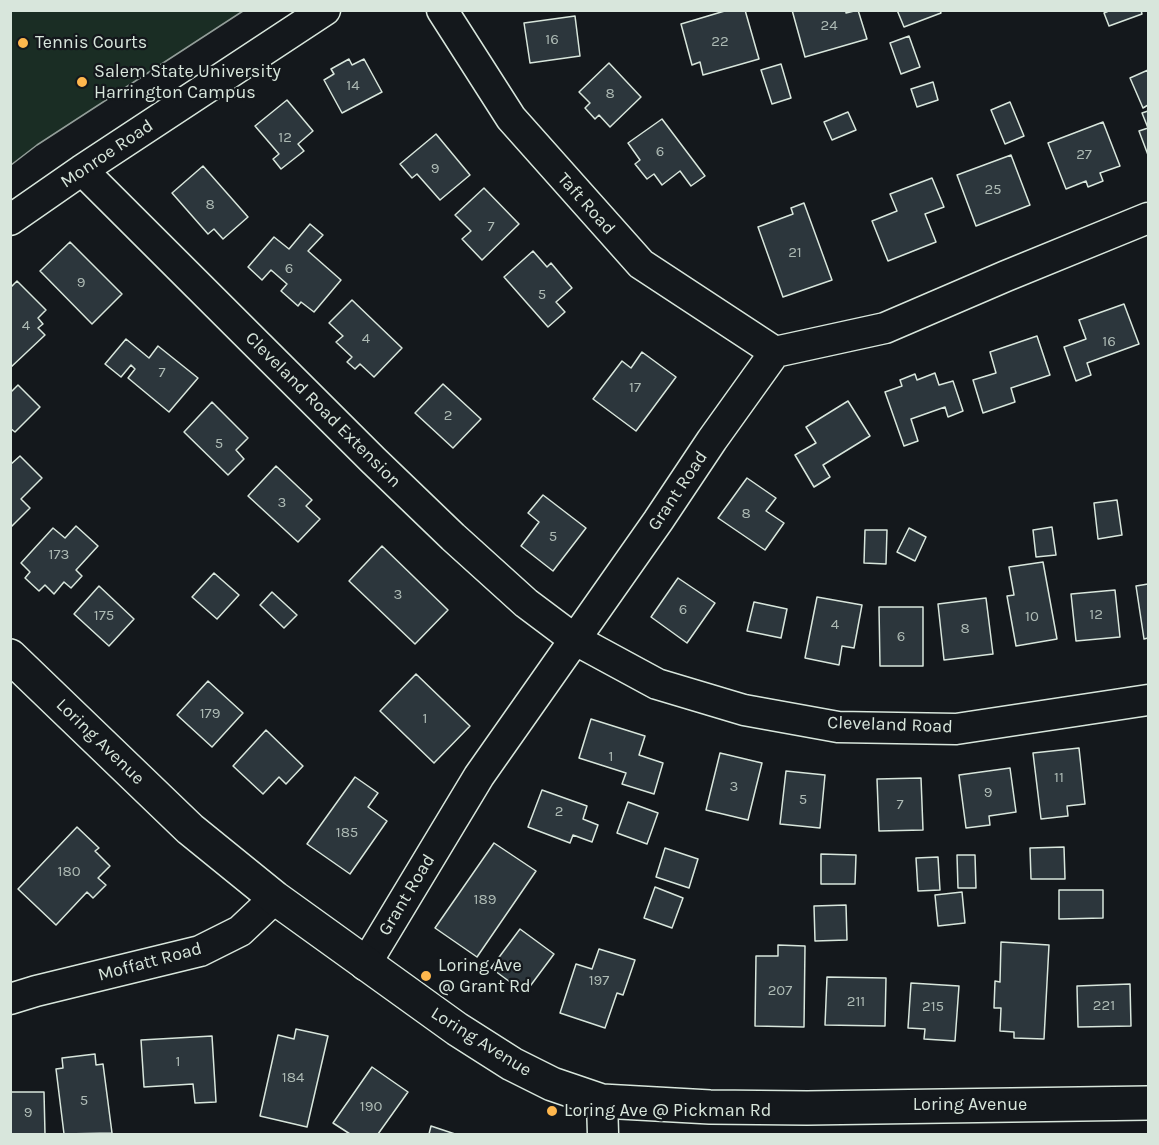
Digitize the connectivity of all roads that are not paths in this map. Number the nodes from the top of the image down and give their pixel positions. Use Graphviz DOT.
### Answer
graph roads {
  1 [pos="325,10"];
  2 [pos="442,10"];
  3 [pos="82,170"];
  4 [pos="1149,218"];
  5 [pos="10,220"];
  6 [pos="775,352"];
  7 [pos="574,639"];
  8 [pos="10,656"];
  9 [pos="1149,700"];
  10 [pos="275,898"];
  11 [pos="365,965"];
  12 [pos="10,999"];
  13 [pos="602,1101"];
  14 [pos="1149,1102"];
  15 [pos="603,1134"];
  1 -- 3 [label="street, Monroe Road"];
  2 -- 6 [label="street, Taft Road"];
  3 -- 5 [label="street, Monroe Road"];
  3 -- 7 [label="street, Cleveland Road Extension"];
  4 -- 6 [label="street"];
  6 -- 7 [label="street, Grant Road"];
  7 -- 9 [label="street, Cleveland Road"];
  7 -- 11 [label="street, Grant Road"];
  8 -- 10 [label="highway, Loring Avenue"];
  10 -- 11 [label="highway, Loring Avenue"];
  10 -- 12 [label="street, Moffatt Road"];
  11 -- 13 [label="highway, Loring Avenue"];
  13 -- 14 [label="highway, Loring Avenue"];
  13 -- 15 [label="street"];
}
